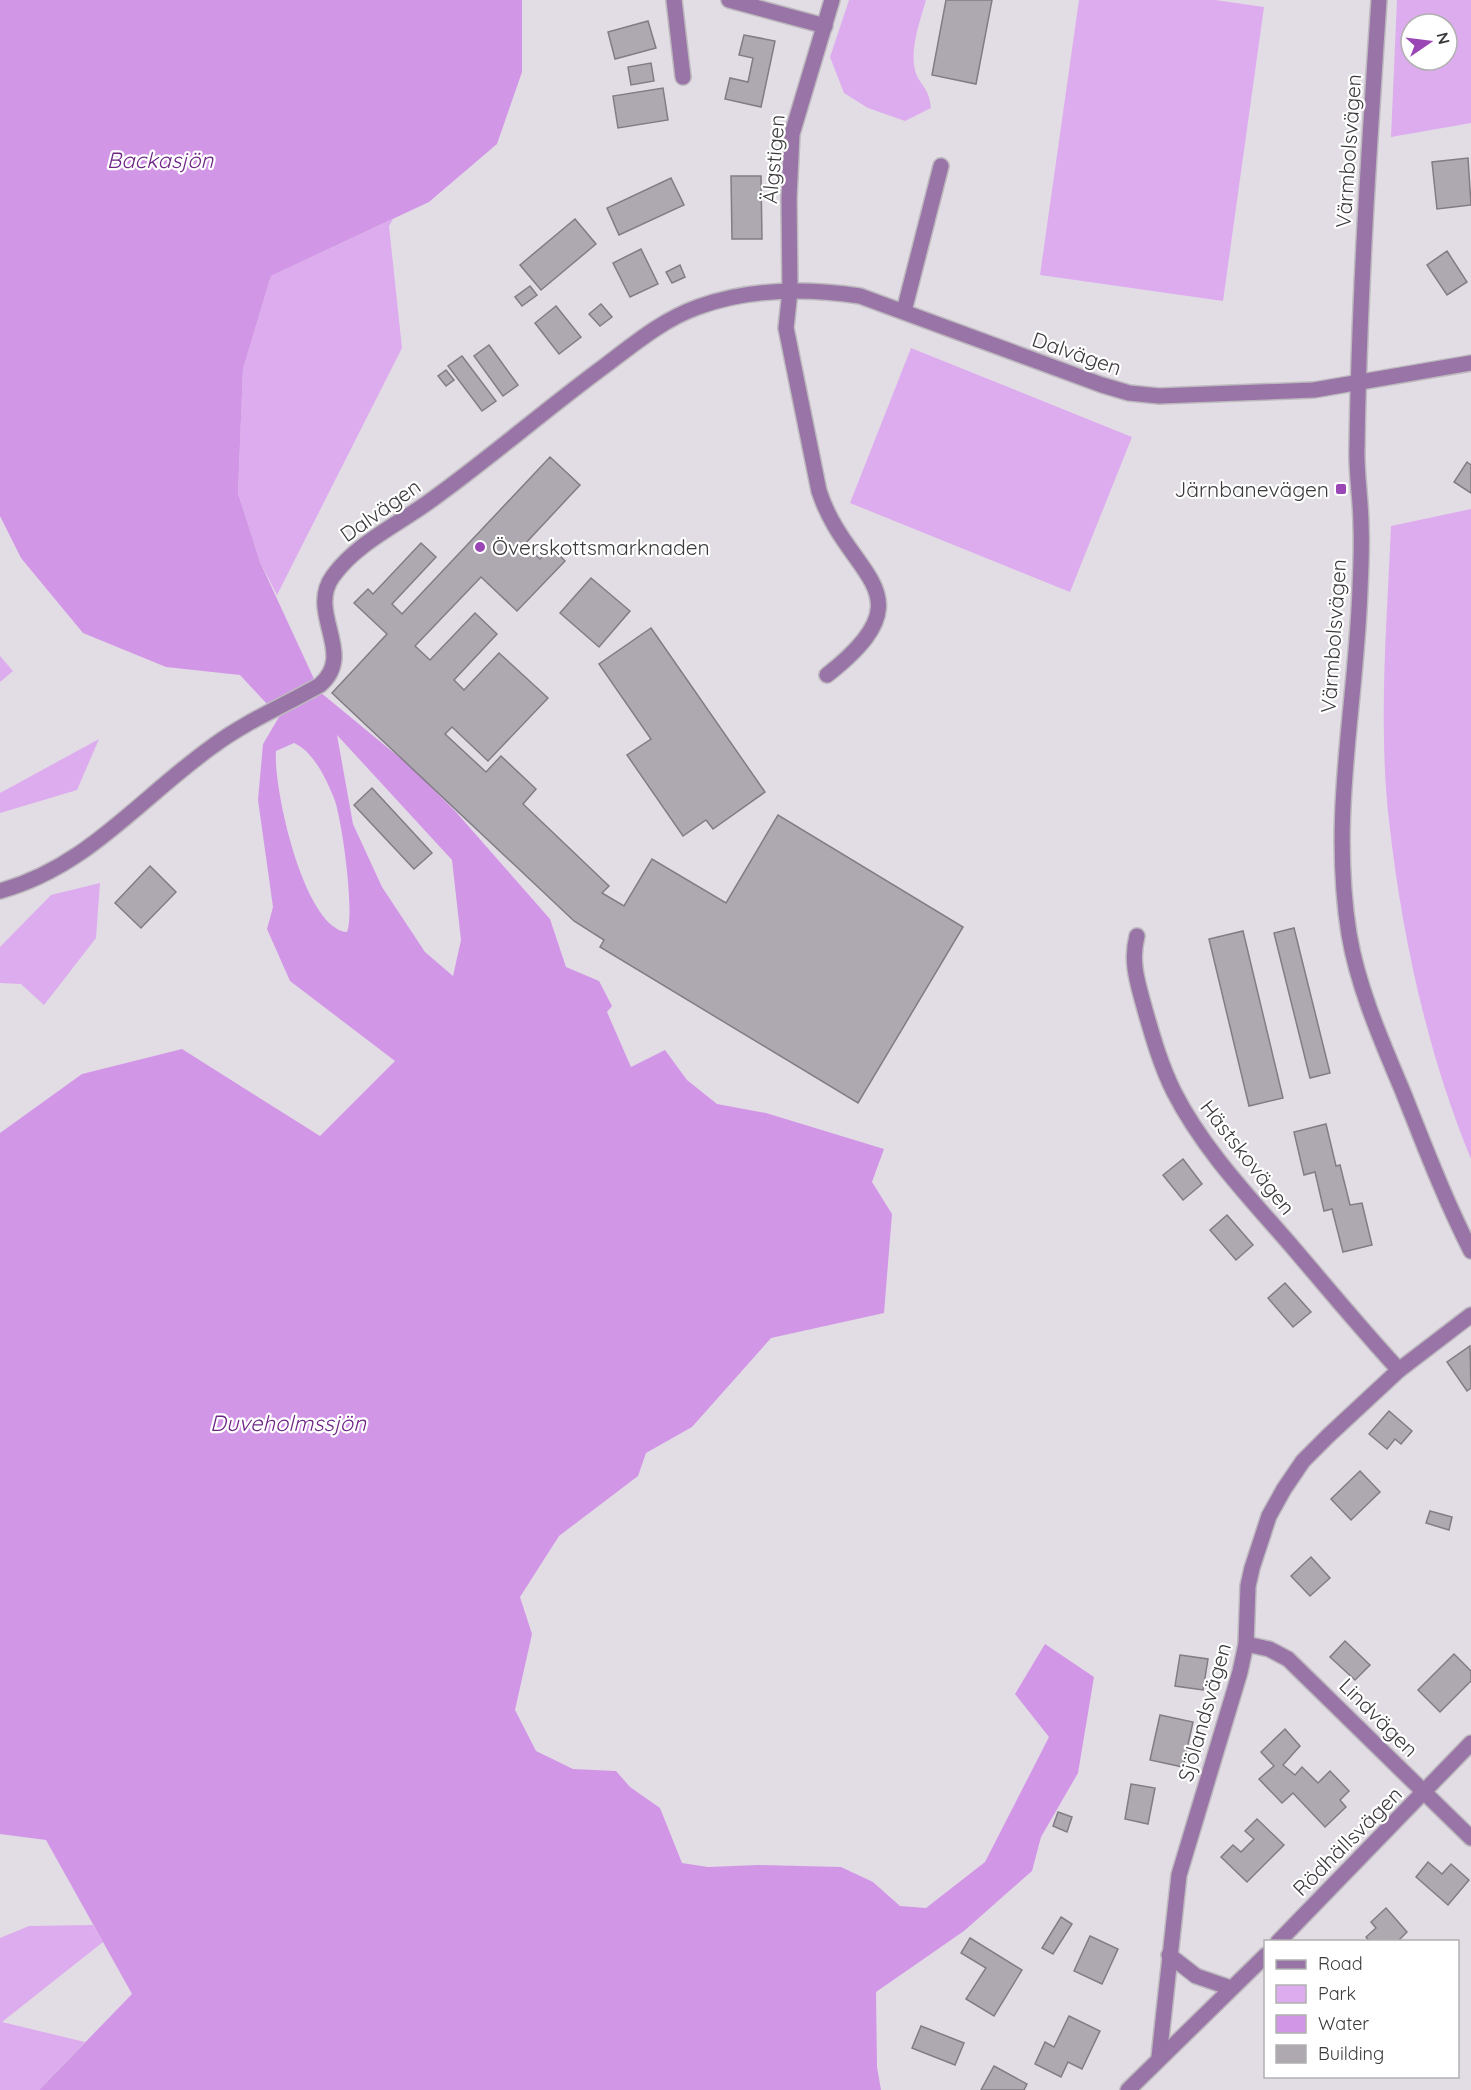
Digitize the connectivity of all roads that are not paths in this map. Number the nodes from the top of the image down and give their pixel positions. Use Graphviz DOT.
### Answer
graph roads {
  1 [pos="674,0"];
  2 [pos="729,0"];
  3 [pos="832,0"];
  4 [pos="1379,0"];
  5 [pos="825,26"];
  6 [pos="683,77"];
  7 [pos="941,166"];
  8 [pos="790,291"];
  9 [pos="904,311"];
  10 [pos="1471,363"];
  11 [pos="1359,383"];
  12 [pos="827,675"];
  13 [pos="0,891"];
  14 [pos="1137,936"];
  15 [pos="1471,1251"];
  16 [pos="1471,1314"];
  17 [pos="1399,1370"];
  18 [pos="1246,1644"];
  19 [pos="1471,1743"];
  20 [pos="1426,1791"];
  21 [pos="1471,1838"];
  22 [pos="1279,1940"];
  23 [pos="1169,1955"];
  24 [pos="1264,1956"];
  25 [pos="1231,1989"];
  26 [pos="1159,2057"];
  27 [pos="1128,2090"];
  1 -- 6 [label="street"];
  2 -- 5 [label="street"];
  3 -- 5 [label="street, Älgstigen"];
  4 -- 11 [label="street, Värmbolsvägen"];
  5 -- 8 [label="street, Älgstigen"];
  7 -- 9 [label="street"];
  8 -- 9 [label="street, Dalvägen"];
  8 -- 12 [label="street"];
  8 -- 13 [label="street, Dalvägen"];
  9 -- 11 [label="street, Dalvägen"];
  10 -- 11 [label="street"];
  11 -- 15 [label="street, Värmbolsvägen"];
  14 -- 17 [label="street, Hästskovägen"];
  16 -- 17 [label="street, Sjölandsvägen"];
  17 -- 18 [label="street, Sjölandsvägen"];
  18 -- 20 [label="street, Lindvägen"];
  18 -- 23 [label="street, Sjölandsvägen"];
  19 -- 20 [label="street, Rödhällsvägen"];
  20 -- 21 [label="street, Lindvägen"];
  20 -- 22 [label="street, Rödhällsvägen"];
  23 -- 25 [label="street"];
  23 -- 26 [label="street, Sjölandsvägen"];
  24 -- 25 [label="street"];
  25 -- 26 [label="street"];
  26 -- 27 [label="street"];
}
